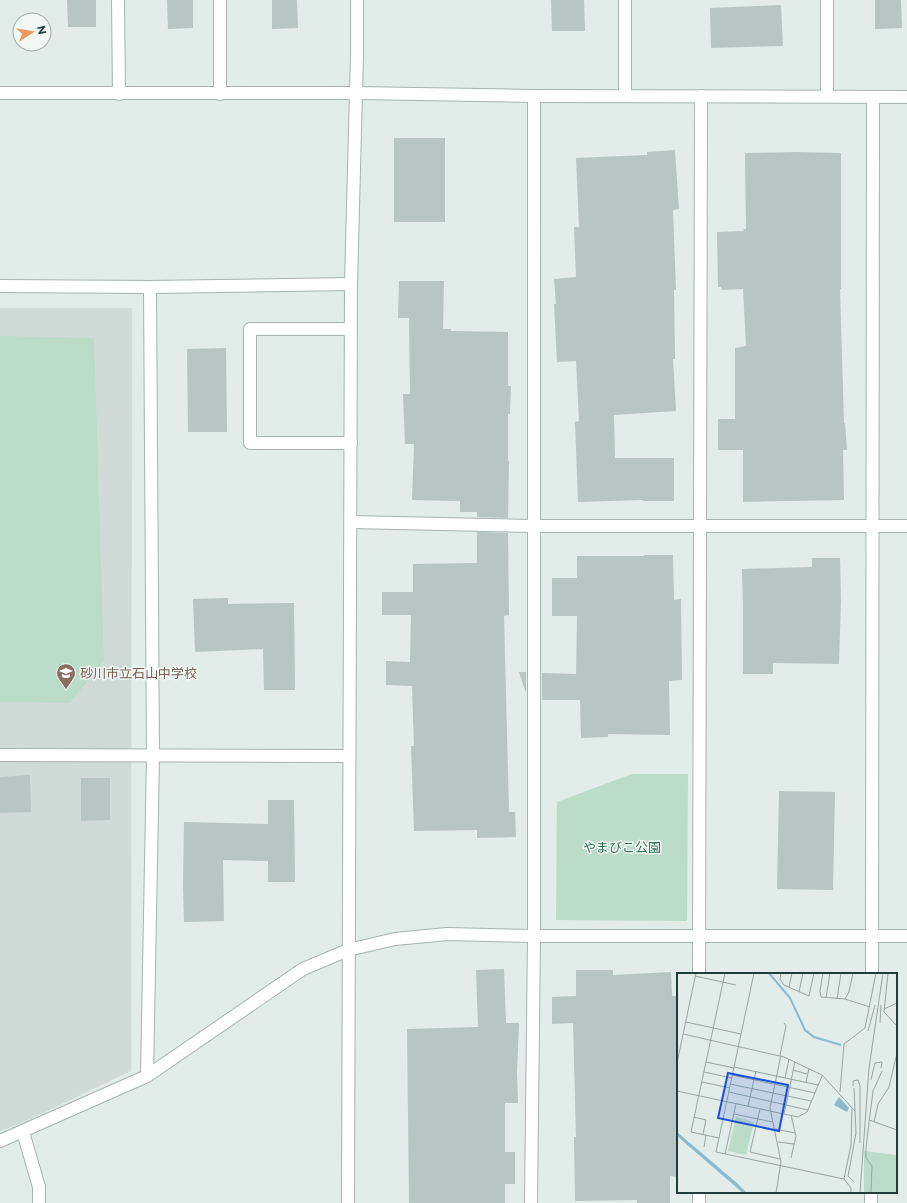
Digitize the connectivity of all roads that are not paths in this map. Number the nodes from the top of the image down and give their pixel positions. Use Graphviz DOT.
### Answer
graph roads {
  1 [pos="118,0"];
  2 [pos="220,0"];
  3 [pos="357,0"];
  4 [pos="625,0"];
  5 [pos="827,0"];
  6 [pos="356,93"];
  7 [pos="0,94"];
  8 [pos="119,94"];
  9 [pos="220,94"];
  10 [pos="534,96"];
  11 [pos="625,96"];
  12 [pos="701,96"];
  13 [pos="827,96"];
  14 [pos="873,97"];
  15 [pos="907,97"];
  16 [pos="351,284"];
  17 [pos="0,286"];
  18 [pos="150,287"];
  19 [pos="351,329"];
  20 [pos="351,443"];
  21 [pos="351,522"];
  22 [pos="533,526"];
  23 [pos="872,526"];
  24 [pos="907,526"];
  25 [pos="701,527"];
  26 [pos="0,755"];
  27 [pos="152,756"];
  28 [pos="349,756"];
  29 [pos="699,935"];
  30 [pos="534,936"];
  31 [pos="872,936"];
  32 [pos="907,936"];
  33 [pos="348,950"];
  34 [pos="699,973"];
  35 [pos="872,973"];
  36 [pos="147,1076"];
  37 [pos="23,1132"];
  38 [pos="0,1141"];
  39 [pos="871,1193"];
  40 [pos="39,1203"];
  41 [pos="348,1203"];
  42 [pos="531,1203"];
  43 [pos="870,1203"];
  1 -- 8 [label="street"];
  2 -- 9 [label="street"];
  3 -- 6 [label="street"];
  4 -- 11 [label="street"];
  5 -- 13 [label="street"];
  6 -- 9 [label="street"];
  6 -- 10 [label="street"];
  6 -- 16 [label="street"];
  7 -- 8 [label="street"];
  8 -- 9 [label="street"];
  10 -- 11 [label="street"];
  10 -- 22 [label="street"];
  11 -- 12 [label="street"];
  12 -- 13 [label="street"];
  12 -- 25 [label="street"];
  13 -- 14 [label="street"];
  14 -- 15 [label="street"];
  14 -- 23 [label="street"];
  16 -- 18 [label="street"];
  16 -- 19 [label="street"];
  17 -- 18 [label="street"];
  18 -- 27 [label="street"];
  19 -- 20 [label="street"];
  19 -- 20 [label="street"];
  20 -- 21 [label="street"];
  21 -- 22 [label="street"];
  21 -- 28 [label="street"];
  22 -- 25 [label="street"];
  22 -- 30 [label="street"];
  23 -- 24 [label="street"];
  23 -- 25 [label="street"];
  23 -- 31 [label="street"];
  25 -- 29 [label="street"];
  26 -- 27 [label="street"];
  27 -- 28 [label="street"];
  27 -- 36 [label="street"];
  28 -- 33 [label="street"];
  29 -- 30 [label="street"];
  29 -- 31 [label="street"];
  29 -- 34 [label="street"];
  30 -- 33 [label="street"];
  30 -- 42 [label="street"];
  31 -- 32 [label="street"];
  31 -- 35 [label="street"];
  33 -- 36 [label="street"];
  33 -- 41 [label="street"];
  36 -- 37 [label="street"];
  37 -- 38 [label="street"];
  37 -- 40 [label="street"];
  39 -- 43 [label="street"];
}
